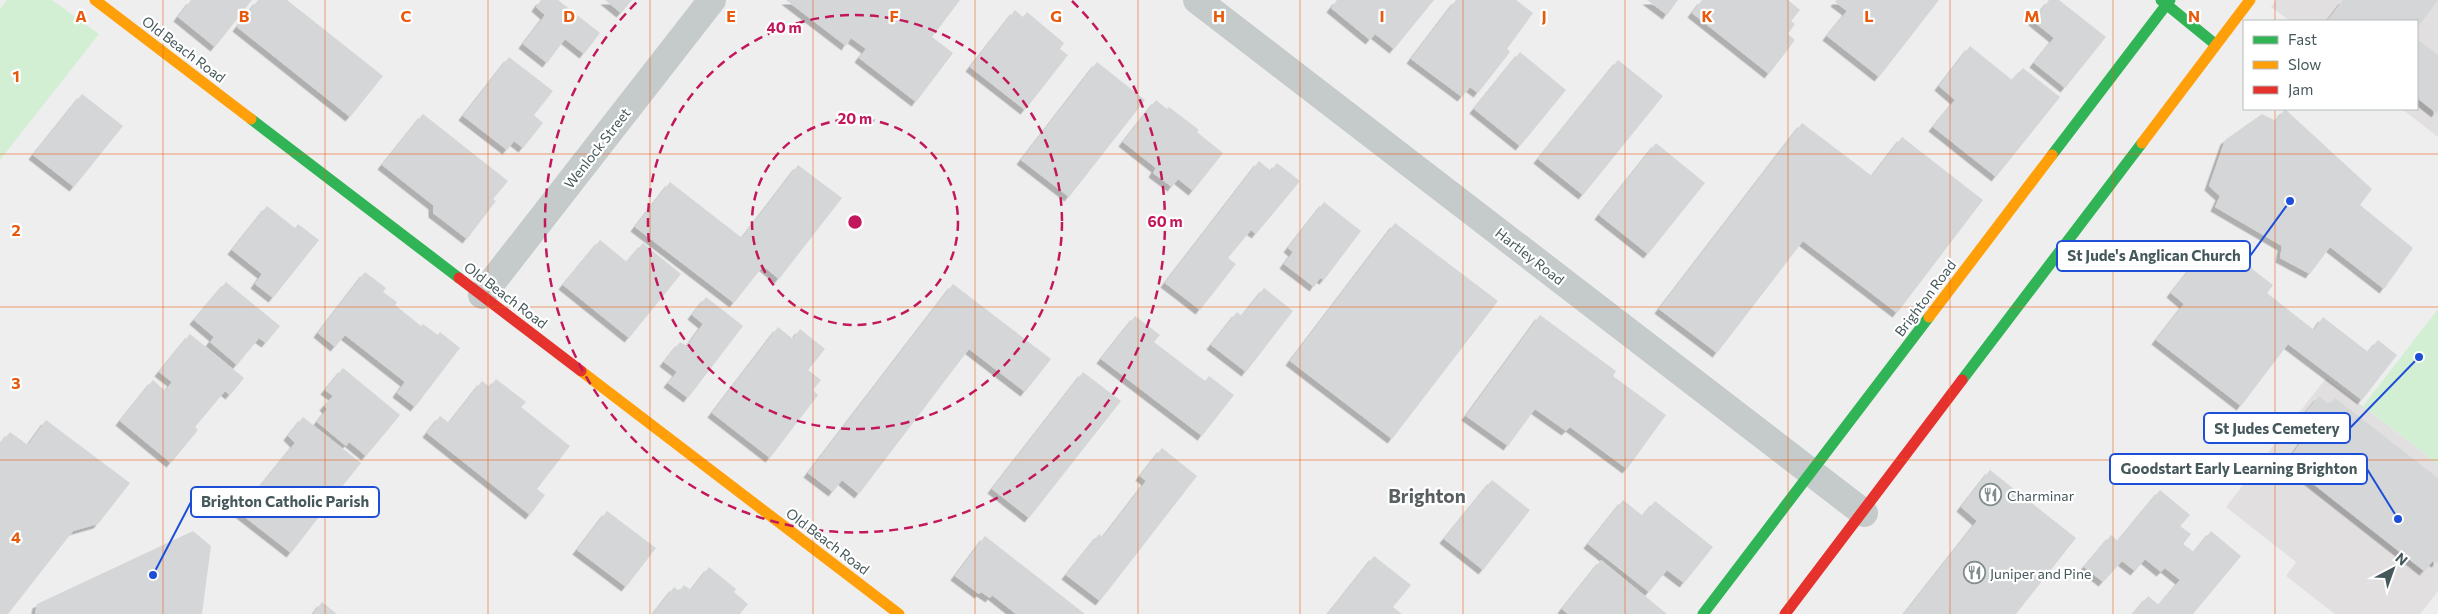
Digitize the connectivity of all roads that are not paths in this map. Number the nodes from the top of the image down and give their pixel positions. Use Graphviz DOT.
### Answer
graph roads {
  1 [pos="95,0"];
  2 [pos="712,0"];
  3 [pos="1197,0"];
  4 [pos="2250,0"];
  5 [pos="2166,2"];
  6 [pos="2215,44"];
  7 [pos="482,296"];
  8 [pos="1812,473"];
  9 [pos="1864,513"];
  10 [pos="899,614"];
  11 [pos="1703,614"];
  12 [pos="1785,614"];
  1 -- 7 [label="main road, Old Beach Road"];
  2 -- 7 [label="street, Wenlock Street"];
  3 -- 8 [label="street, Hartley Road"];
  4 -- 6 [label="main road"];
  5 -- 6 [label="main road"];
  5 -- 8 [label="main road, Brighton Road"];
  6 -- 9 [label="main road"];
  7 -- 10 [label="main road, Old Beach Road"];
  8 -- 9 [label="street, Hartley Road"];
  8 -- 11 [label="main road, Brighton Road"];
  9 -- 12 [label="main road"];
}
